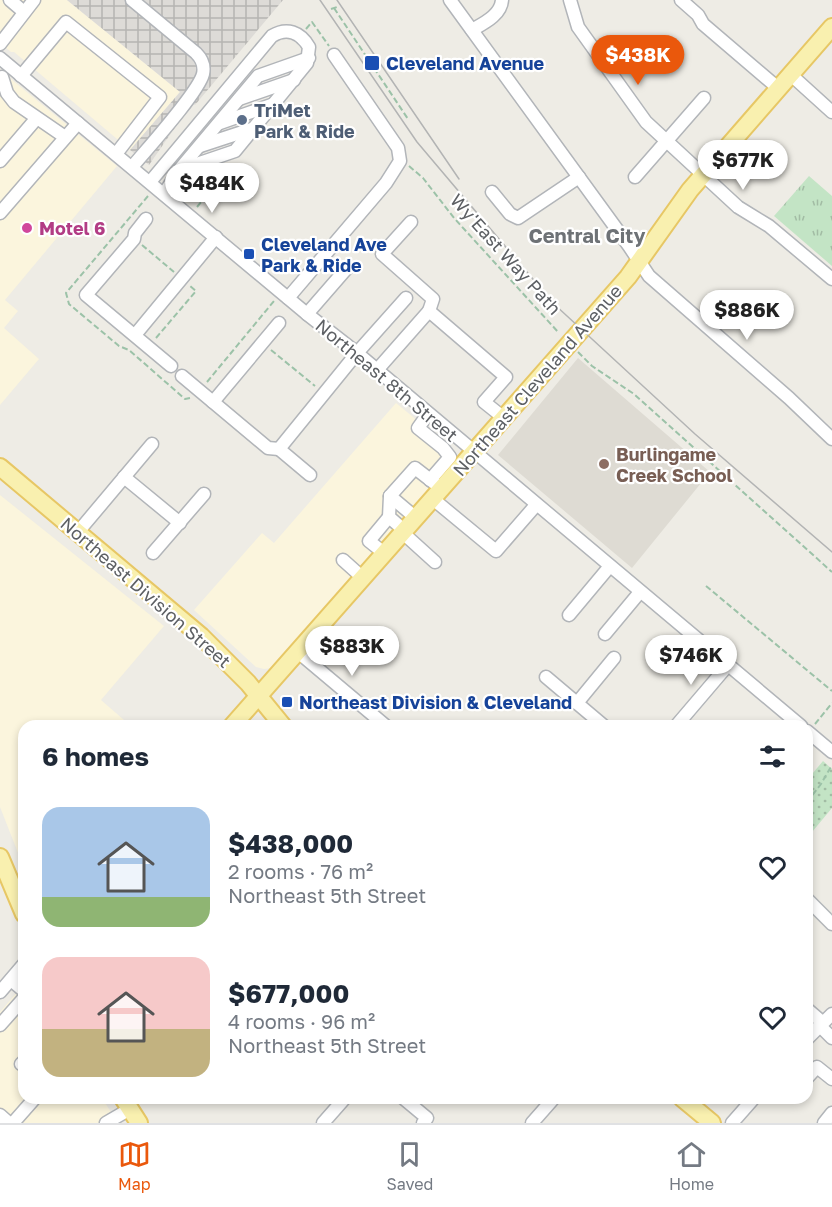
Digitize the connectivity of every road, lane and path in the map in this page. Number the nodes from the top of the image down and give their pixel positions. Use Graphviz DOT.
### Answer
graph roads {
  1 [pos="10,0"];
  2 [pos="34,0"];
  3 [pos="132,0"];
  4 [pos="450,0"];
  5 [pos="502,0"];
  6 [pos="570,0"];
  7 [pos="681,0"];
  8 [pos="334,8"];
  9 [pos="24,12"];
  10 [pos="312,22"];
  11 [pos="832,27"];
  12 [pos="471,30"];
  13 [pos="0,44"];
  14 [pos="334,55"];
  15 [pos="0,58"];
  16 [pos="307,63"];
  17 [pos="16,72"];
  18 [pos="790,74"];
  19 [pos="1,77"];
  20 [pos="294,80"];
  21 [pos="778,88"];
  22 [pos="284,92"];
  23 [pos="704,98"];
  24 [pos="238,100"];
  25 [pos="274,104"];
  26 [pos="229,111"];
  27 [pos="832,112"];
  28 [pos="265,116"];
  29 [pos="408,118"];
  30 [pos="36,119"];
  31 [pos="78,123"];
  32 [pos="219,123"];
  33 [pos="255,128"];
  34 [pos="209,135"];
  35 [pos="65,137"];
  36 [pos="245,139"];
  37 [pos="666,142"];
  38 [pos="199,147"];
  39 [pos="116,154"];
  40 [pos="189,159"];
  41 [pos="0,161"];
  42 [pos="404,162"];
  43 [pos="132,167"];
  44 [pos="179,170"];
  45 [pos="702,175"];
  46 [pos="579,177"];
  47 [pos="634,177"];
  48 [pos="150,182"];
  49 [pos="492,192"];
  50 [pos="165,194"];
  51 [pos="0,213"];
  52 [pos="146,219"];
  53 [pos="411,222"];
  54 [pos="216,237"];
  55 [pos="640,263"];
  56 [pos="347,268"];
  57 [pos="832,279"];
  58 [pos="288,298"];
  59 [pos="406,298"];
  60 [pos="429,311"];
  61 [pos="308,314"];
  62 [pos="279,323"];
  63 [pos="135,335"];
  64 [pos="263,343"];
  65 [pos="570,344"];
  66 [pos="357,353"];
  67 [pos="171,366"];
  68 [pos="377,370"];
  69 [pos="182,376"];
  70 [pos="324,394"];
  71 [pos="213,402"];
  72 [pos="428,414"];
  73 [pos="504,418"];
  74 [pos="832,439"];
  75 [pos="152,444"];
  76 [pos="279,449"];
  77 [pos="474,453"];
  78 [pos="0,467"];
  79 [pos="310,475"];
  80 [pos="124,477"];
  81 [pos="435,489"];
  82 [pos="204,494"];
  83 [pos="390,496"];
  84 [pos="536,505"];
  85 [pos="389,517"];
  86 [pos="180,523"];
  87 [pos="408,527"];
  88 [pos="78,532"];
  89 [pos="153,553"];
  90 [pos="384,554"];
  91 [pos="343,560"];
  92 [pos="435,562"];
  93 [pos="610,566"];
  94 [pos="832,572"];
  95 [pos="363,578"];
  96 [pos="706,586"];
  97 [pos="640,592"];
  98 [pos="569,615"];
  99 [pos="605,634"];
  100 [pos="298,651"];
  101 [pos="614,658"];
  102 [pos="728,665"];
  103 [pos="546,678"];
  104 [pos="832,691"];
  105 [pos="258,696"];
  106 [pos="577,703"];
  107 [pos="832,703"];
  108 [pos="237,720"];
  109 [pos="278,720"];
  110 [pos="379,720"];
  111 [pos="597,720"];
  112 [pos="681,720"];
  113 [pos="793,720"];
  114 [pos="813,723"];
  115 [pos="813,737"];
  116 [pos="832,752"];
  117 [pos="832,765"];
  118 [pos="813,795"];
  119 [pos="0,857"];
  120 [pos="18,900"];
  121 [pos="813,904"];
  122 [pos="831,921"];
  123 [pos="18,971"];
  124 [pos="11,980"];
  125 [pos="18,986"];
  126 [pos="0,992"];
  127 [pos="18,1004"];
  128 [pos="832,1014"];
  129 [pos="813,1015"];
  130 [pos="0,1024"];
  131 [pos="821,1024"];
  132 [pos="813,1033"];
  133 [pos="832,1038"];
  134 [pos="813,1071"];
  135 [pos="832,1079"];
  136 [pos="29,1104"];
  137 [pos="340,1104"];
  138 [pos="410,1104"];
  139 [pos="549,1104"];
  140 [pos="689,1104"];
  141 [pos="749,1104"];
  142 [pos="131,1110"];
  143 [pos="832,1113"];
  144 [pos="0,1115"];
  145 [pos="11,1123"];
  146 [pos="106,1123"];
  147 [pos="324,1123"];
  148 [pos="423,1123"];
  149 [pos="532,1123"];
  150 [pos="712,1123"];
  151 [pos="732,1123"];
  152 [pos="824,1123"];
  1 -- 9 [label="street"];
  2 -- 9 [label="street"];
  3 -- 43 [label="street"];
  4 -- 12 [label="street"];
  5 -- 12 [label="street"];
  6 -- 37 [label="street"];
  7 -- 21 [label="street"];
  8 -- 29 [label="path"];
  9 -- 13 [label="street"];
  10 -- 14 [label="path"];
  11 -- 18 [label="main road, Northeast Cleveland Avenue"];
  12 -- 46 [label="street"];
  14 -- 58 [label="street"];
  15 -- 17 [label="street, Northeast 8th Street"];
  16 -- 20 [label="street"];
  16 -- 24 [label="street"];
  16 -- 48 [label="street"];
  17 -- 19 [label="street"];
  17 -- 31 [label="street, Northeast 8th Street"];
  17 -- 39 [label="street"];
  18 -- 21 [label="main road, Northeast Cleveland Avenue"];
  18 -- 27 [label="street"];
  19 -- 30 [label="street"];
  20 -- 22 [label="street"];
  20 -- 24 [label="street"];
  21 -- 45 [label="main road, Northeast Cleveland Avenue"];
  22 -- 25 [label="street"];
  22 -- 26 [label="street"];
  23 -- 37 [label="street"];
  24 -- 26 [label="street"];
  25 -- 28 [label="street"];
  25 -- 32 [label="street"];
  26 -- 32 [label="street"];
  28 -- 33 [label="street"];
  28 -- 34 [label="street"];
  30 -- 35 [label="street"];
  30 -- 41 [label="street"];
  31 -- 35 [label="street"];
  31 -- 39 [label="street, Northeast 8th Street"];
  32 -- 34 [label="street"];
  33 -- 36 [label="street"];
  33 -- 38 [label="street"];
  34 -- 38 [label="street"];
  35 -- 51 [label="street"];
  36 -- 40 [label="street"];
  36 -- 44 [label="street"];
  37 -- 45 [label="street"];
  37 -- 47 [label="street"];
  38 -- 40 [label="street"];
  39 -- 43 [label="street, Northeast 8th Street"];
  40 -- 44 [label="street"];
  42 -- 65 [label="path, Wy'East Way Path"];
  43 -- 48 [label="street, Northeast 8th Street"];
  44 -- 50 [label="street"];
  45 -- 55 [label="main road, Northeast Cleveland Avenue"];
  45 -- 57 [label="street"];
  46 -- 49 [label="street"];
  46 -- 55 [label="street"];
  48 -- 50 [label="street, Northeast 8th Street"];
  50 -- 54 [label="street, Northeast 8th Street"];
  52 -- 63 [label="street"];
  53 -- 60 [label="street"];
  54 -- 58 [label="street, Northeast 8th Street"];
  54 -- 63 [label="street"];
  55 -- 65 [label="main road, Northeast Cleveland Avenue"];
  55 -- 74 [label="street"];
  56 -- 61 [label="street"];
  58 -- 61 [label="street, Northeast 8th Street"];
  59 -- 66 [label="street"];
  60 -- 68 [label="street"];
  60 -- 73 [label="street"];
  61 -- 66 [label="street, Northeast 8th Street"];
  62 -- 64 [label="street"];
  63 -- 67 [label="street"];
  64 -- 70 [label="path"];
  64 -- 71 [label="street"];
  65 -- 73 [label="main road, Northeast Cleveland Avenue"];
  65 -- 94 [label="path, Wy'East Way Path"];
  66 -- 68 [label="street, Northeast 8th Street"];
  66 -- 70 [label="street"];
  68 -- 72 [label="street, Northeast 8th Street"];
  69 -- 71 [label="street"];
  70 -- 76 [label="street"];
  71 -- 76 [label="street"];
  72 -- 77 [label="street, Northeast 8th Street"];
  72 -- 81 [label="street"];
  73 -- 77 [label="main road, Northeast Cleveland Avenue"];
  75 -- 80 [label="street"];
  76 -- 79 [label="street"];
  77 -- 81 [label="main road, Northeast Cleveland Avenue"];
  77 -- 84 [label="street, Northeast 8th Street"];
  78 -- 88 [label="main road, Northeast Division Street"];
  80 -- 86 [label="street"];
  80 -- 88 [label="street"];
  81 -- 83 [label="street"];
  81 -- 84 [label="street"];
  81 -- 87 [label="main road, Northeast Cleveland Avenue"];
  82 -- 86 [label="street"];
  83 -- 85 [label="street"];
  83 -- 87 [label="street"];
  84 -- 93 [label="street, Northeast 8th Street"];
  85 -- 87 [label="street"];
  85 -- 90 [label="street"];
  86 -- 89 [label="street"];
  87 -- 90 [label="main road, Northeast Cleveland Avenue"];
  87 -- 92 [label="street"];
  88 -- 105 [label="main road, Northeast Division Street"];
  90 -- 95 [label="main road, Northeast Cleveland Avenue"];
  91 -- 95 [label="street"];
  93 -- 97 [label="street, Northeast 8th Street"];
  93 -- 98 [label="street"];
  95 -- 100 [label="main road, Northeast Cleveland Avenue"];
  96 -- 104 [label="path"];
  97 -- 99 [label="street"];
  97 -- 102 [label="street, Northeast 8th Street"];
  100 -- 105 [label="main road, Northeast Cleveland Avenue"];
  100 -- 110 [label="street"];
  101 -- 106 [label="street"];
  102 -- 112 [label="street"];
  102 -- 113 [label="street, Northeast 8th Street"];
  103 -- 106 [label="street"];
  105 -- 108 [label="main road, Northeast Cleveland Avenue"];
  105 -- 109 [label="main road, Northeast Division Street"];
  106 -- 111 [label="street"];
  107 -- 114 [label="path"];
  115 -- 116 [label="street, Northeast 8th Street"];
  117 -- 118 [label="path"];
  119 -- 120 [label="main road"];
  121 -- 122 [label="street"];
  123 -- 124 [label="street"];
  124 -- 125 [label="street"];
  124 -- 126 [label="street"];
  127 -- 130 [label="street"];
  128 -- 131 [label="street"];
  129 -- 131 [label="street"];
  131 -- 132 [label="street"];
  131 -- 133 [label="street"];
  134 -- 135 [label="street"];
  136 -- 145 [label="street"];
  137 -- 147 [label="street"];
  138 -- 148 [label="street"];
  139 -- 149 [label="street"];
  140 -- 150 [label="main road"];
  141 -- 151 [label="street"];
  142 -- 146 [label="street"];
  143 -- 152 [label="street"];
  144 -- 145 [label="street"];
}
